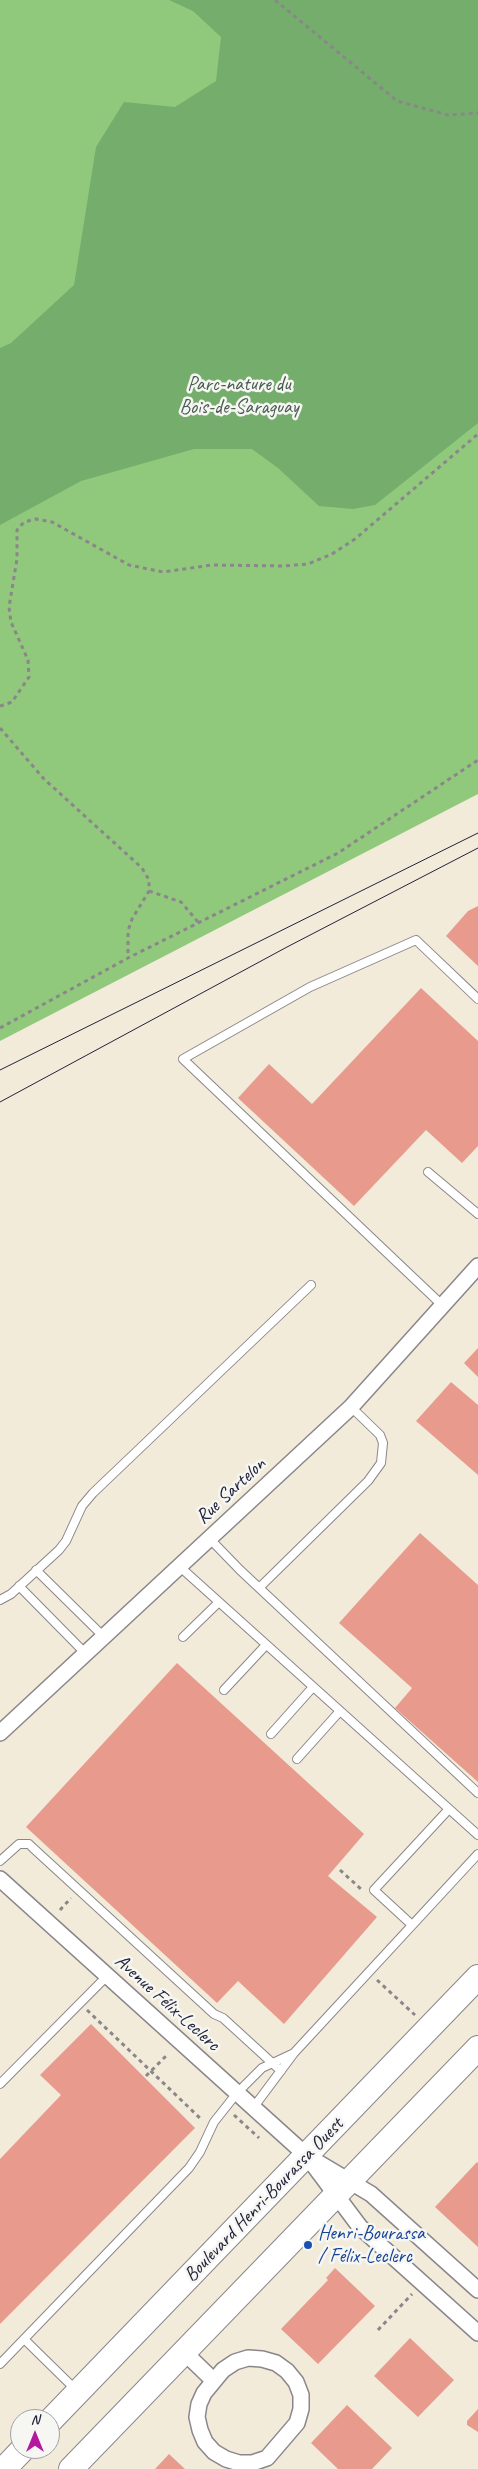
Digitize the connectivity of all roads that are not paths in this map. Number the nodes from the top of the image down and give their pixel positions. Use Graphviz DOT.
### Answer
graph roads {
  1 [pos="478,999"];
  2 [pos="428,1172"];
  3 [pos="478,1214"];
  4 [pos="478,1266"];
  5 [pos="311,1285"];
  6 [pos="442,1305"];
  7 [pos="351,1407"];
  8 [pos="209,1538"];
  9 [pos="180,1566"];
  10 [pos="36,1570"];
  11 [pos="19,1586"];
  12 [pos="259,1588"];
  13 [pos="0,1600"];
  14 [pos="219,1602"];
  15 [pos="104,1637"];
  16 [pos="184,1637"];
  17 [pos="266,1645"];
  18 [pos="86,1654"];
  19 [pos="313,1687"];
  20 [pos="224,1690"];
  21 [pos="340,1711"];
  22 [pos="0,1733"];
  23 [pos="271,1734"];
  24 [pos="297,1759"];
  25 [pos="478,1793"];
  26 [pos="449,1809"];
  27 [pos="478,1835"];
  28 [pos="478,1854"];
  29 [pos="0,1861"];
  30 [pos="0,1879"];
  31 [pos="412,1925"];
  32 [pos="107,1976"];
  33 [pos="478,1977"];
  34 [pos="478,2048"];
  35 [pos="294,2053"];
  36 [pos="272,2064"];
  37 [pos="281,2072"];
  38 [pos="0,2084"];
  39 [pos="237,2093"];
  40 [pos="253,2108"];
  41 [pos="307,2156"];
  42 [pos="343,2189"];
  43 [pos="478,2290"];
  44 [pos="478,2333"];
  45 [pos="24,2339"];
  46 [pos="185,2353"];
  47 [pos="0,2364"];
  48 [pos="214,2381"];
  49 [pos="78,2392"];
  50 [pos="60,2411"];
  51 [pos="14,2459"];
  52 [pos="4,2469"];
  53 [pos="71,2469"];
  1 -- 6 [label="lane"];
  2 -- 3 [label="lane"];
  4 -- 6 [label="street, Rue Sartelon"];
  5 -- 10 [label="lane"];
  6 -- 7 [label="street, Rue Sartelon"];
  7 -- 8 [label="street, Rue Sartelon"];
  7 -- 12 [label="lane"];
  8 -- 9 [label="street, Rue Sartelon"];
  8 -- 12 [label="lane"];
  9 -- 14 [label="lane"];
  9 -- 15 [label="street, Rue Sartelon"];
  10 -- 11 [label="lane"];
  10 -- 15 [label="lane"];
  11 -- 13 [label="lane"];
  11 -- 18 [label="lane"];
  12 -- 25 [label="lane"];
  14 -- 16 [label="lane"];
  14 -- 17 [label="lane"];
  15 -- 18 [label="street, Rue Sartelon"];
  17 -- 19 [label="lane"];
  17 -- 20 [label="lane"];
  18 -- 22 [label="street, Rue Sartelon"];
  19 -- 21 [label="lane"];
  19 -- 23 [label="lane"];
  21 -- 24 [label="lane"];
  21 -- 26 [label="lane"];
  26 -- 27 [label="lane"];
  26 -- 31 [label="lane"];
  28 -- 31 [label="lane"];
  29 -- 36 [label="lane"];
  30 -- 32 [label="street, Avenue Félix-Leclerc"];
  31 -- 35 [label="lane"];
  32 -- 38 [label="lane"];
  32 -- 39 [label="street, Avenue Félix-Leclerc"];
  33 -- 41 [label="main road, Boulevard Henri-Bourassa Ouest"];
  34 -- 42 [label="main road"];
  35 -- 36 [label="lane"];
  35 -- 37 [label="lane"];
  36 -- 37 [label="lane"];
  36 -- 39 [label="lane"];
  37 -- 40 [label="lane"];
  39 -- 40 [label="street, Avenue Félix-Leclerc"];
  39 -- 45 [label="lane"];
  40 -- 41 [label="street, Avenue Félix-Leclerc"];
  41 -- 42 [label="street, Avenue Félix-Leclerc"];
  41 -- 49 [label="main road, Boulevard Henri-Bourassa Ouest"];
  42 -- 43 [label="street, Avenue Félix-Leclerc"];
  42 -- 44 [label="street, Avenue Félix-Leclerc"];
  42 -- 46 [label="main road"];
  45 -- 47 [label="lane"];
  45 -- 49 [label="lane"];
  46 -- 48 [label="street"];
  46 -- 53 [label="main road"];
  48 -- 48 [label="street"];
  49 -- 50 [label="main road, Boulevard Henri-Bourassa Ouest"];
  51 -- 52 [label="main road"];
}
